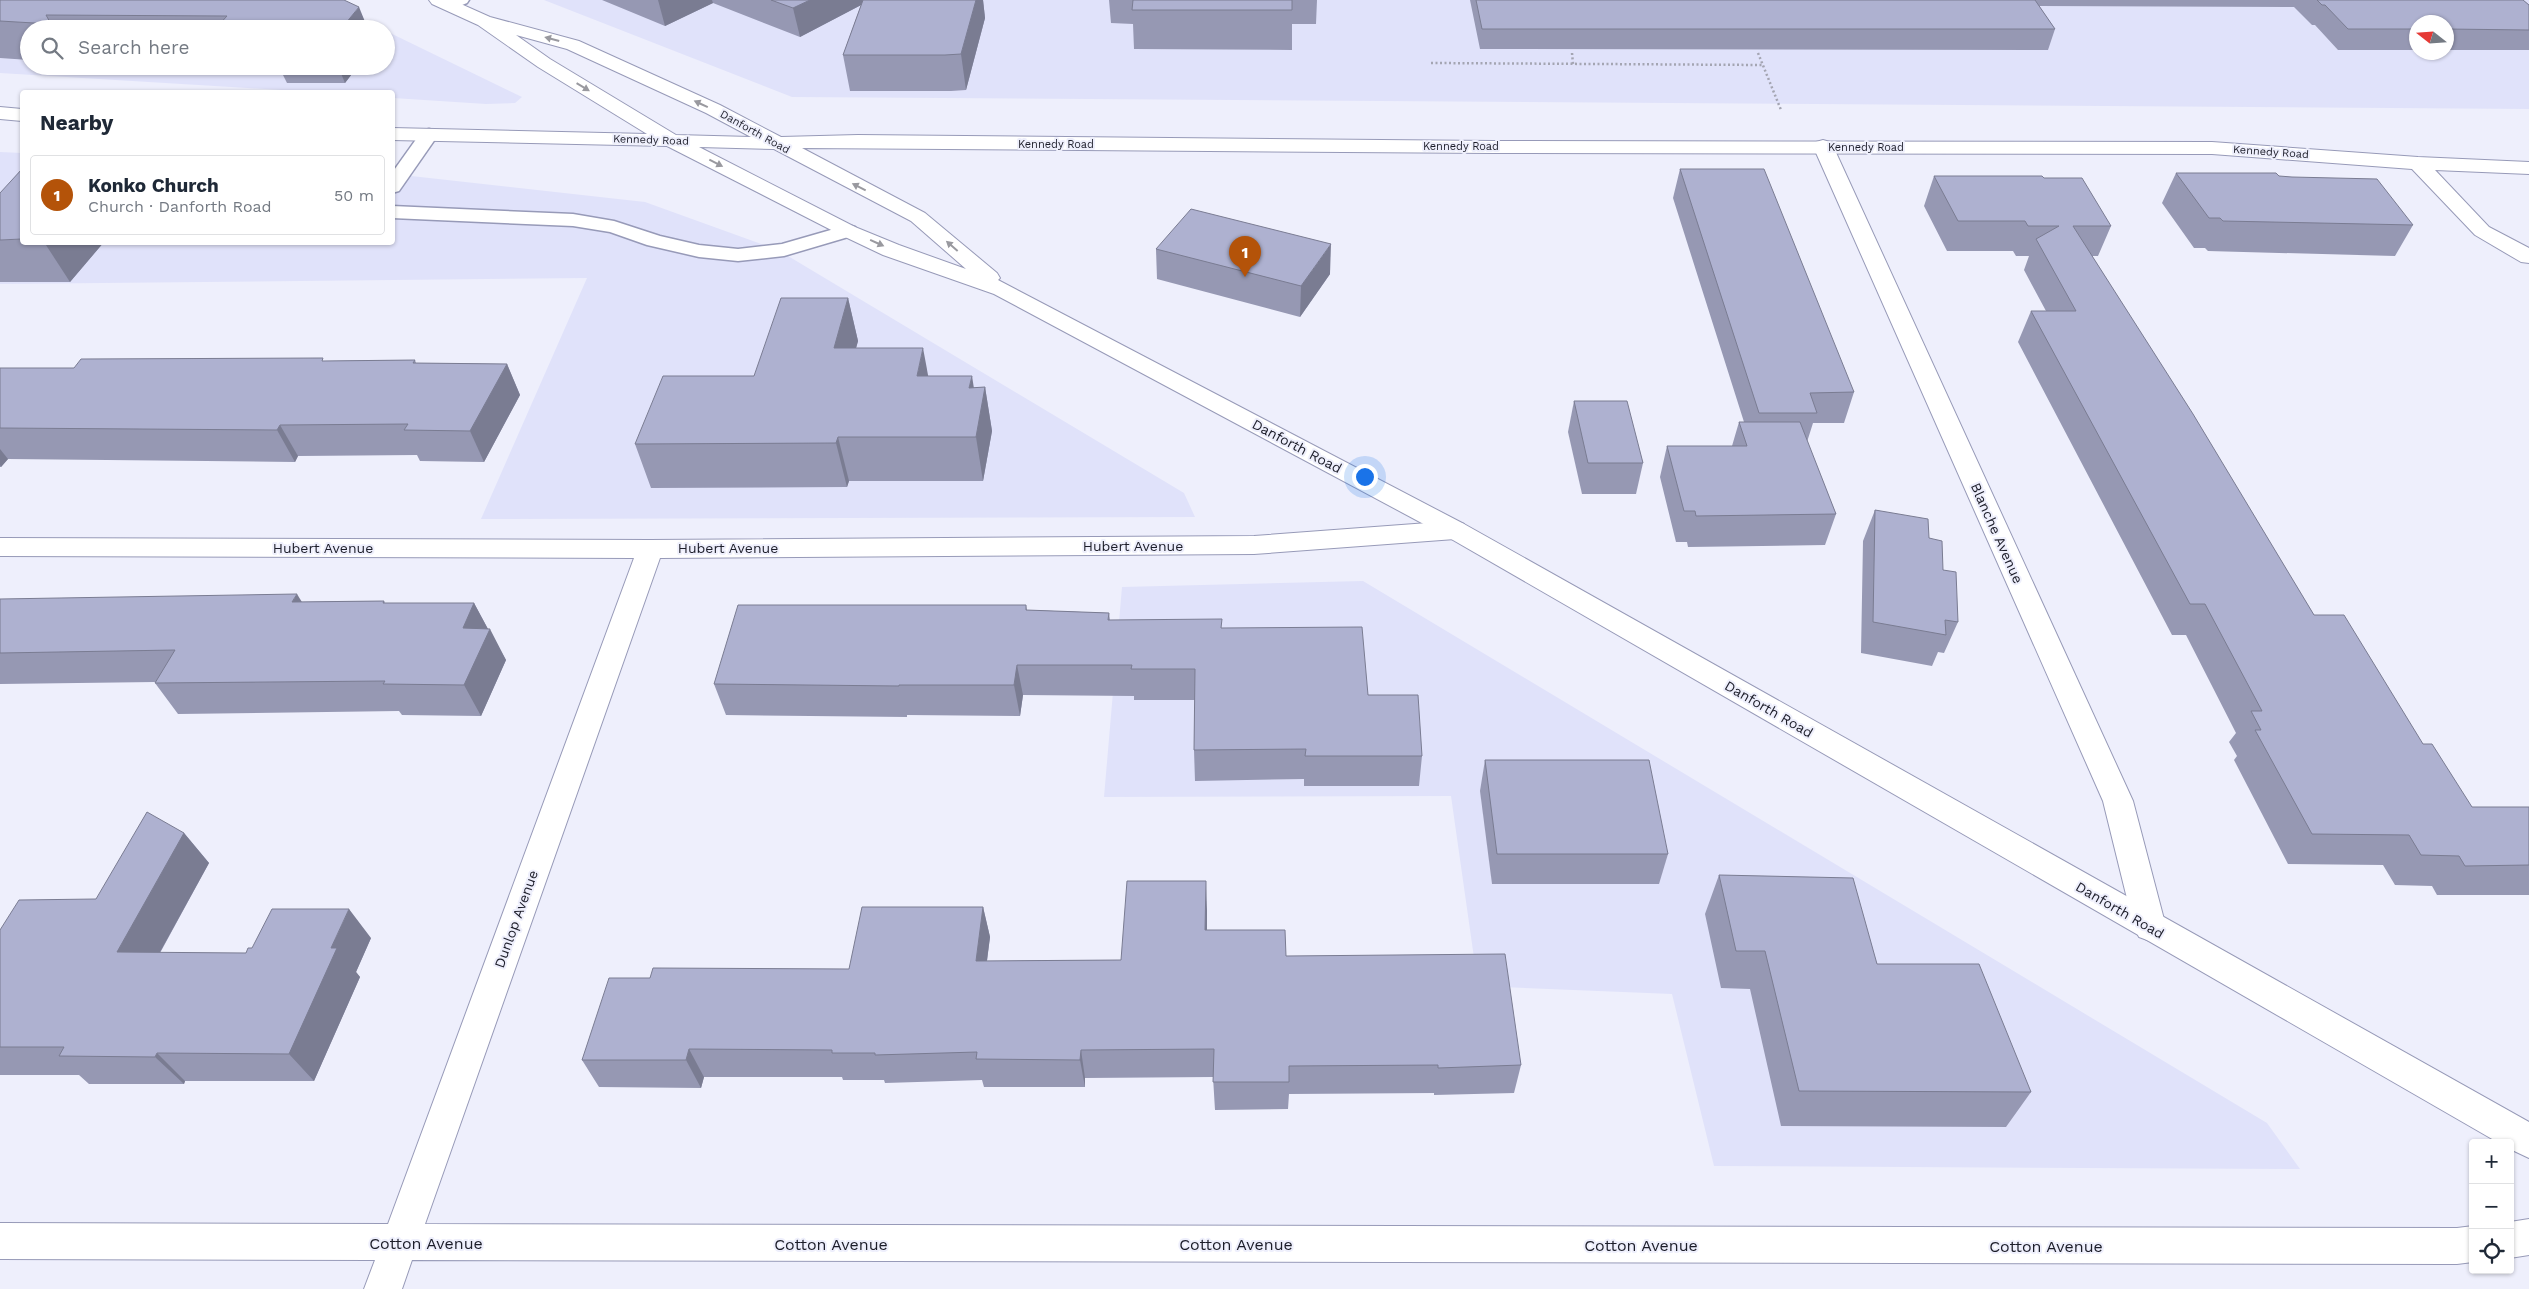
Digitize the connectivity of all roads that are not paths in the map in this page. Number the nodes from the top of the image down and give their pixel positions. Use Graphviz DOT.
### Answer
graph roads {
  1 [pos="449,2"];
  2 [pos="484,21"];
  3 [pos="0,113"];
  4 [pos="20,115"];
  5 [pos="395,134"];
  6 [pos="429,135"];
  7 [pos="672,141"];
  8 [pos="774,144"];
  9 [pos="1823,146"];
  10 [pos="2418,163"];
  11 [pos="2529,168"];
  12 [pos="395,183"];
  13 [pos="395,212"];
  14 [pos="848,231"];
  15 [pos="2529,256"];
  16 [pos="1002,289"];
  17 [pos="1455,530"];
  18 [pos="0,547"];
  19 [pos="650,549"];
  20 [pos="2150,927"];
  21 [pos="2529,1141"];
  22 [pos="2529,1237"];
  23 [pos="2514,1239"];
  24 [pos="0,1241"];
  25 [pos="401,1243"];
  26 [pos="2469,1244"];
  27 [pos="383,1289"];
  1 -- 2 [label="street, Danforth Road"];
  2 -- 7 [label="street, Danforth Road, one-way"];
  8 -- 2 [label="street, Danforth Road, one-way"];
  3 -- 4 [label="street"];
  5 -- 6 [label="street, Kennedy Road"];
  6 -- 7 [label="street, Kennedy Road"];
  6 -- 12 [label="lane"];
  7 -- 8 [label="street, Kennedy Road"];
  7 -- 14 [label="street, Danforth Road, one-way"];
  8 -- 9 [label="street, Kennedy Road"];
  16 -- 8 [label="street, Danforth Road, one-way"];
  9 -- 10 [label="street, Kennedy Road"];
  9 -- 20 [label="street, Blanche Avenue"];
  10 -- 11 [label="street, Kennedy Road"];
  10 -- 15 [label="street"];
  13 -- 14 [label="lane"];
  14 -- 16 [label="street, Danforth Road, one-way"];
  16 -- 17 [label="street, Danforth Road"];
  17 -- 19 [label="street, Hubert Avenue"];
  17 -- 20 [label="street, Danforth Road"];
  18 -- 19 [label="street, Hubert Avenue"];
  19 -- 25 [label="street, Dunlop Avenue"];
  20 -- 21 [label="street, Danforth Road"];
  22 -- 23 [label="street"];
  24 -- 25 [label="street, Cotton Avenue"];
  25 -- 26 [label="street, Cotton Avenue"];
  25 -- 27 [label="street, Dunlop Avenue"];
}
